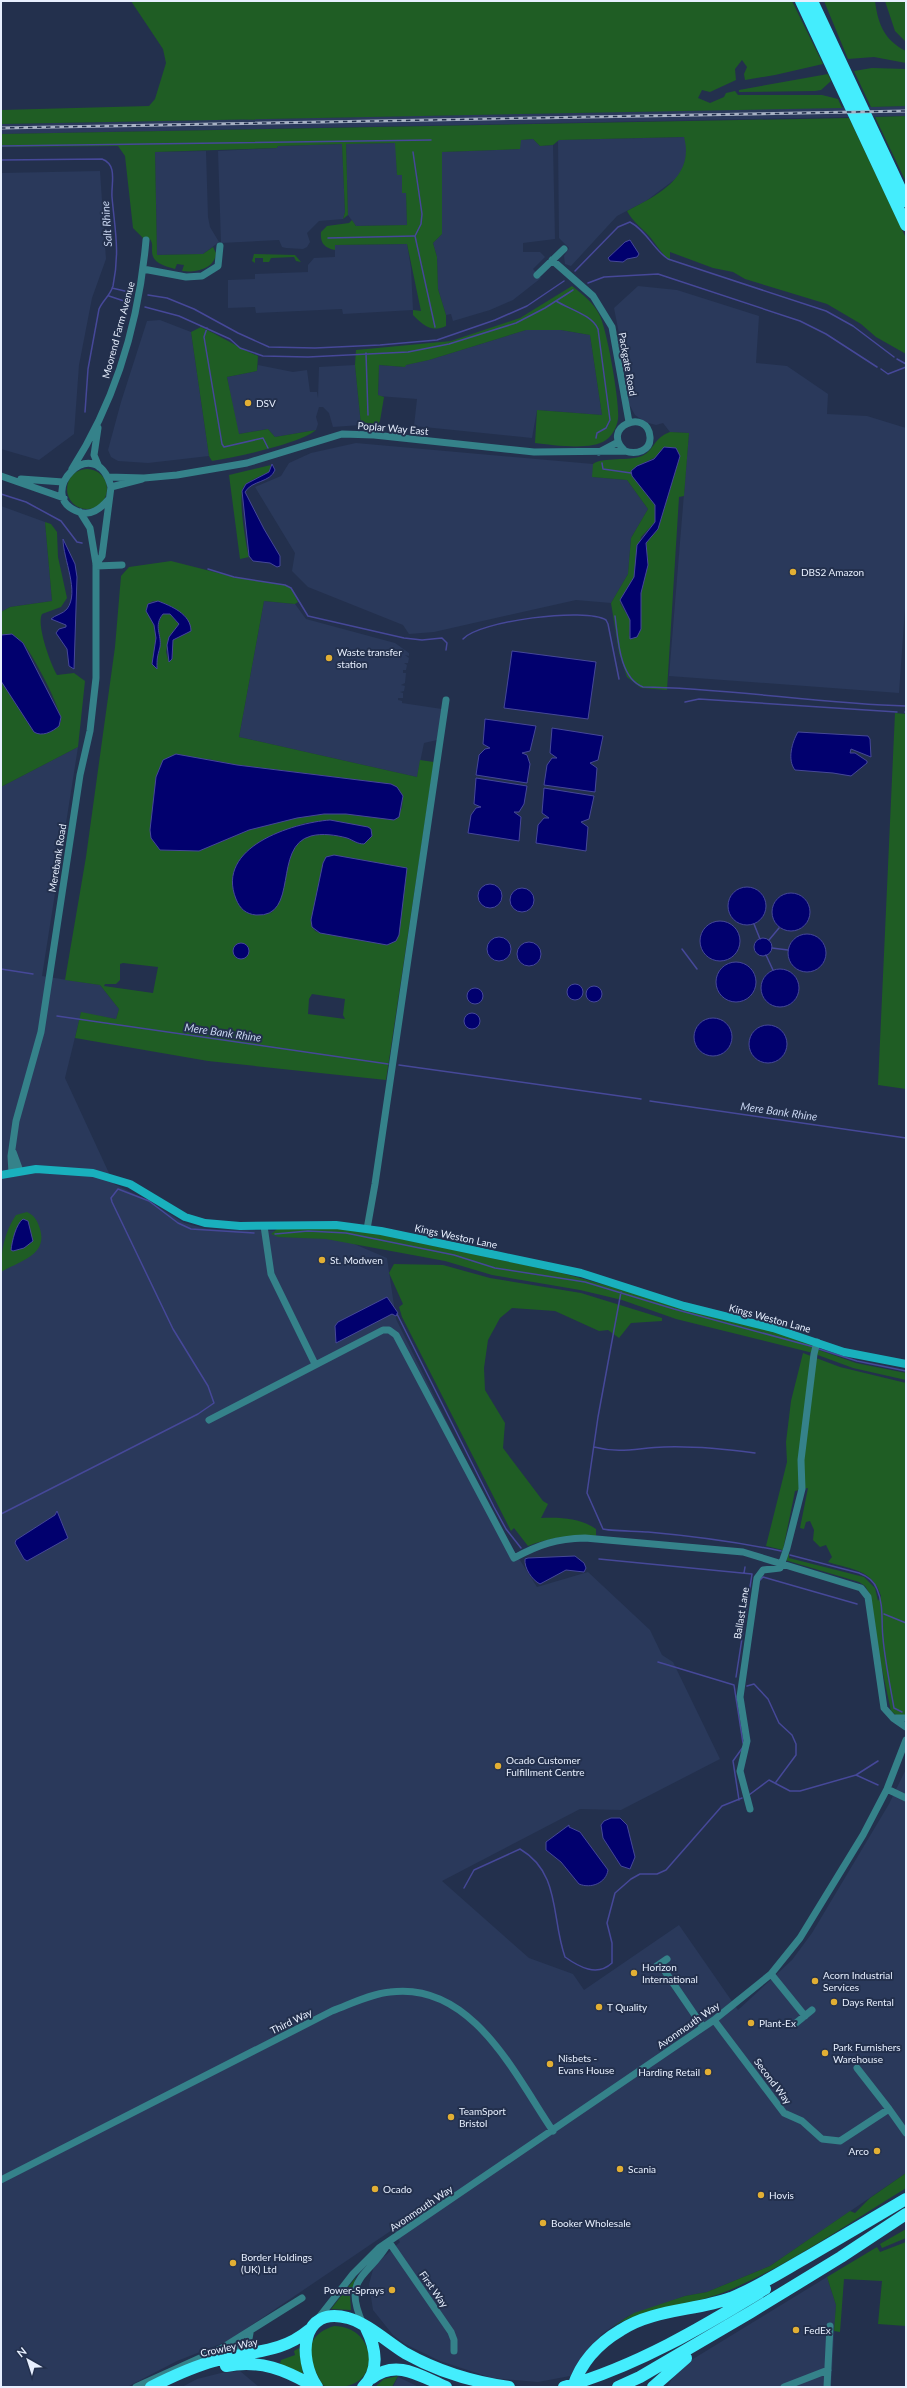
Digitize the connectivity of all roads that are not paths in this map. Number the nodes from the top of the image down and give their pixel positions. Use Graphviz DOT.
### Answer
graph roads {
  1 [pos="801,1"];
  2 [pos="812,1"];
  3 [pos="906,201"];
  4 [pos="906,225"];
  5 [pos="146,240"];
  6 [pos="220,246"];
  7 [pos="564,249"];
  8 [pos="552,260"];
  9 [pos="143,269"];
  10 [pos="537,275"];
  11 [pos="101,418"];
  12 [pos="628,422"];
  13 [pos="618,442"];
  14 [pos="626,451"];
  15 [pos="597,453"];
  16 [pos="99,468"];
  17 [pos="72,469"];
  18 [pos="5,477"];
  19 [pos="108,477"];
  20 [pos="144,478"];
  21 [pos="63,482"];
  22 [pos="111,487"];
  23 [pos="64,498"];
  24 [pos="108,500"];
  25 [pos="80,512"];
  26 [pos="96,565"];
  27 [pos="122,565"];
  28 [pos="446,700"];
  29 [pos="16,1172"];
  30 [pos="1,1175"];
  31 [pos="264,1226"];
  32 [pos="367,1229"];
  33 [pos="817,1342"];
  34 [pos="315,1364"];
  35 [pos="906,1364"];
  36 [pos="209,1420"];
  37 [pos="781,1563"];
  38 [pos="893,1718"];
  39 [pos="906,1718"];
  40 [pos="906,1727"];
  41 [pos="906,1740"];
  42 [pos="887,1789"];
  43 [pos="906,1798"];
  44 [pos="750,1809"];
  45 [pos="667,1959"];
  46 [pos="771,1974"];
  47 [pos="812,2010"];
  48 [pos="804,2016"];
  49 [pos="714,2020"];
  50 [pos="796,2023"];
  51 [pos="703,2027"];
  52 [pos="857,2068"];
  53 [pos="889,2109"];
  54 [pos="552,2131"];
  55 [pos="906,2133"];
  56 [pos="1,2178"];
  57 [pos="906,2199"];
  58 [pos="906,2214"];
  59 [pos="906,2222"];
  60 [pos="860,2227"];
  61 [pos="389,2242"];
  62 [pos="841,2257"];
  63 [pos="302,2298"];
  64 [pos="751,2312"];
  65 [pos="830,2326"];
  66 [pos="312,2327"];
  67 [pos="365,2327"];
  68 [pos="250,2332"];
  69 [pos="220,2349"];
  70 [pos="454,2351"];
  71 [pos="253,2353"];
  72 [pos="828,2370"];
  73 [pos="368,2383"];
  74 [pos="136,2387"];
  75 [pos="151,2387"];
  76 [pos="169,2387"];
  77 [pos="316,2387"];
  78 [pos="446,2387"];
  79 [pos="509,2387"];
  80 [pos="564,2387"];
  81 [pos="573,2387"];
  82 [pos="618,2387"];
  83 [pos="653,2387"];
  84 [pos="784,2387"];
  85 [pos="827,2387"];
  1 -- 4 [label="highway"];
  2 -- 3 [label="highway"];
  5 -- 9 [label="street, Moorend Farm Avenue"];
  6 -- 9 [label="street"];
  7 -- 8 [label="street"];
  8 -- 10 [label="street"];
  8 -- 12 [label="street, Packgate Road"];
  9 -- 11 [label="street, Moorend Farm Avenue"];
  11 -- 16 [label="street, Moorend Farm Avenue"];
  11 -- 17 [label="street, Moorend Farm Avenue"];
  12 -- 13 [label="street"];
  12 -- 14 [label="street, Poplar Way East"];
  13 -- 14 [label="street"];
  13 -- 15 [label="street, Poplar Way East"];
  14 -- 15 [label="street, Poplar Way East"];
  15 -- 20 [label="street, Poplar Way East"];
  16 -- 17 [label="street"];
  16 -- 19 [label="street"];
  17 -- 21 [label="street"];
  18 -- 21 [label="street"];
  18 -- 23 [label="street"];
  19 -- 20 [label="street, Poplar Way East"];
  19 -- 22 [label="street"];
  20 -- 22 [label="street, Poplar Way East"];
  21 -- 23 [label="street"];
  22 -- 24 [label="street"];
  23 -- 25 [label="street"];
  24 -- 25 [label="street"];
  24 -- 26 [label="street, Merebank Road"];
  25 -- 26 [label="street, Merebank Road"];
  26 -- 27 [label="street"];
  26 -- 29 [label="street, Merebank Road"];
  28 -- 32 [label="street"];
  29 -- 30 [label="street, Kings Weston Lane"];
  29 -- 31 [label="street, Kings Weston Lane"];
  31 -- 32 [label="street, Kings Weston Lane"];
  31 -- 34 [label="street"];
  32 -- 33 [label="street, Kings Weston Lane"];
  33 -- 35 [label="street, Kings Weston Lane"];
  33 -- 37 [label="street"];
  34 -- 36 [label="street"];
  34 -- 37 [label="street"];
  37 -- 38 [label="street"];
  37 -- 44 [label="street, Ballast Lane"];
  38 -- 39 [label="street"];
  38 -- 40 [label="street"];
  41 -- 42 [label="street, Avonmouth Way"];
  42 -- 43 [label="street"];
  42 -- 46 [label="street, Avonmouth Way"];
  45 -- 51 [label="street"];
  46 -- 48 [label="street"];
  46 -- 49 [label="street, Avonmouth Way"];
  47 -- 48 [label="street"];
  48 -- 50 [label="street"];
  49 -- 51 [label="street, Avonmouth Way"];
  49 -- 53 [label="street, Second Way"];
  51 -- 54 [label="street, Avonmouth Way"];
  52 -- 53 [label="street"];
  53 -- 55 [label="street"];
  54 -- 56 [label="street, Third Way"];
  54 -- 61 [label="street, Avonmouth Way"];
  57 -- 60 [label="highway"];
  58 -- 62 [label="highway"];
  59 -- 62 [label="highway"];
  60 -- 80 [label="highway"];
  60 -- 81 [label="highway"];
  61 -- 66 [label="street, Avonmouth Way"];
  61 -- 67 [label="street, Avonmouth Way"];
  61 -- 70 [label="street, First Way"];
  62 -- 64 [label="highway"];
  63 -- 68 [label="street"];
  64 -- 82 [label="highway"];
  64 -- 83 [label="highway"];
  65 -- 72 [label="street"];
  66 -- 67 [label="highway, Crowley Way"];
  66 -- 71 [label="highway, Crowley Way"];
  66 -- 77 [label="highway"];
  67 -- 73 [label="highway"];
  67 -- 79 [label="highway, Crowley Way"];
  68 -- 69 [label="street"];
  68 -- 71 [label="street"];
  69 -- 71 [label="street"];
  69 -- 74 [label="street"];
  71 -- 75 [label="highway, Crowley Way"];
  72 -- 84 [label="street"];
  72 -- 85 [label="street"];
  73 -- 78 [label="highway"];
  76 -- 77 [label="highway, Crowley Way"];
}
